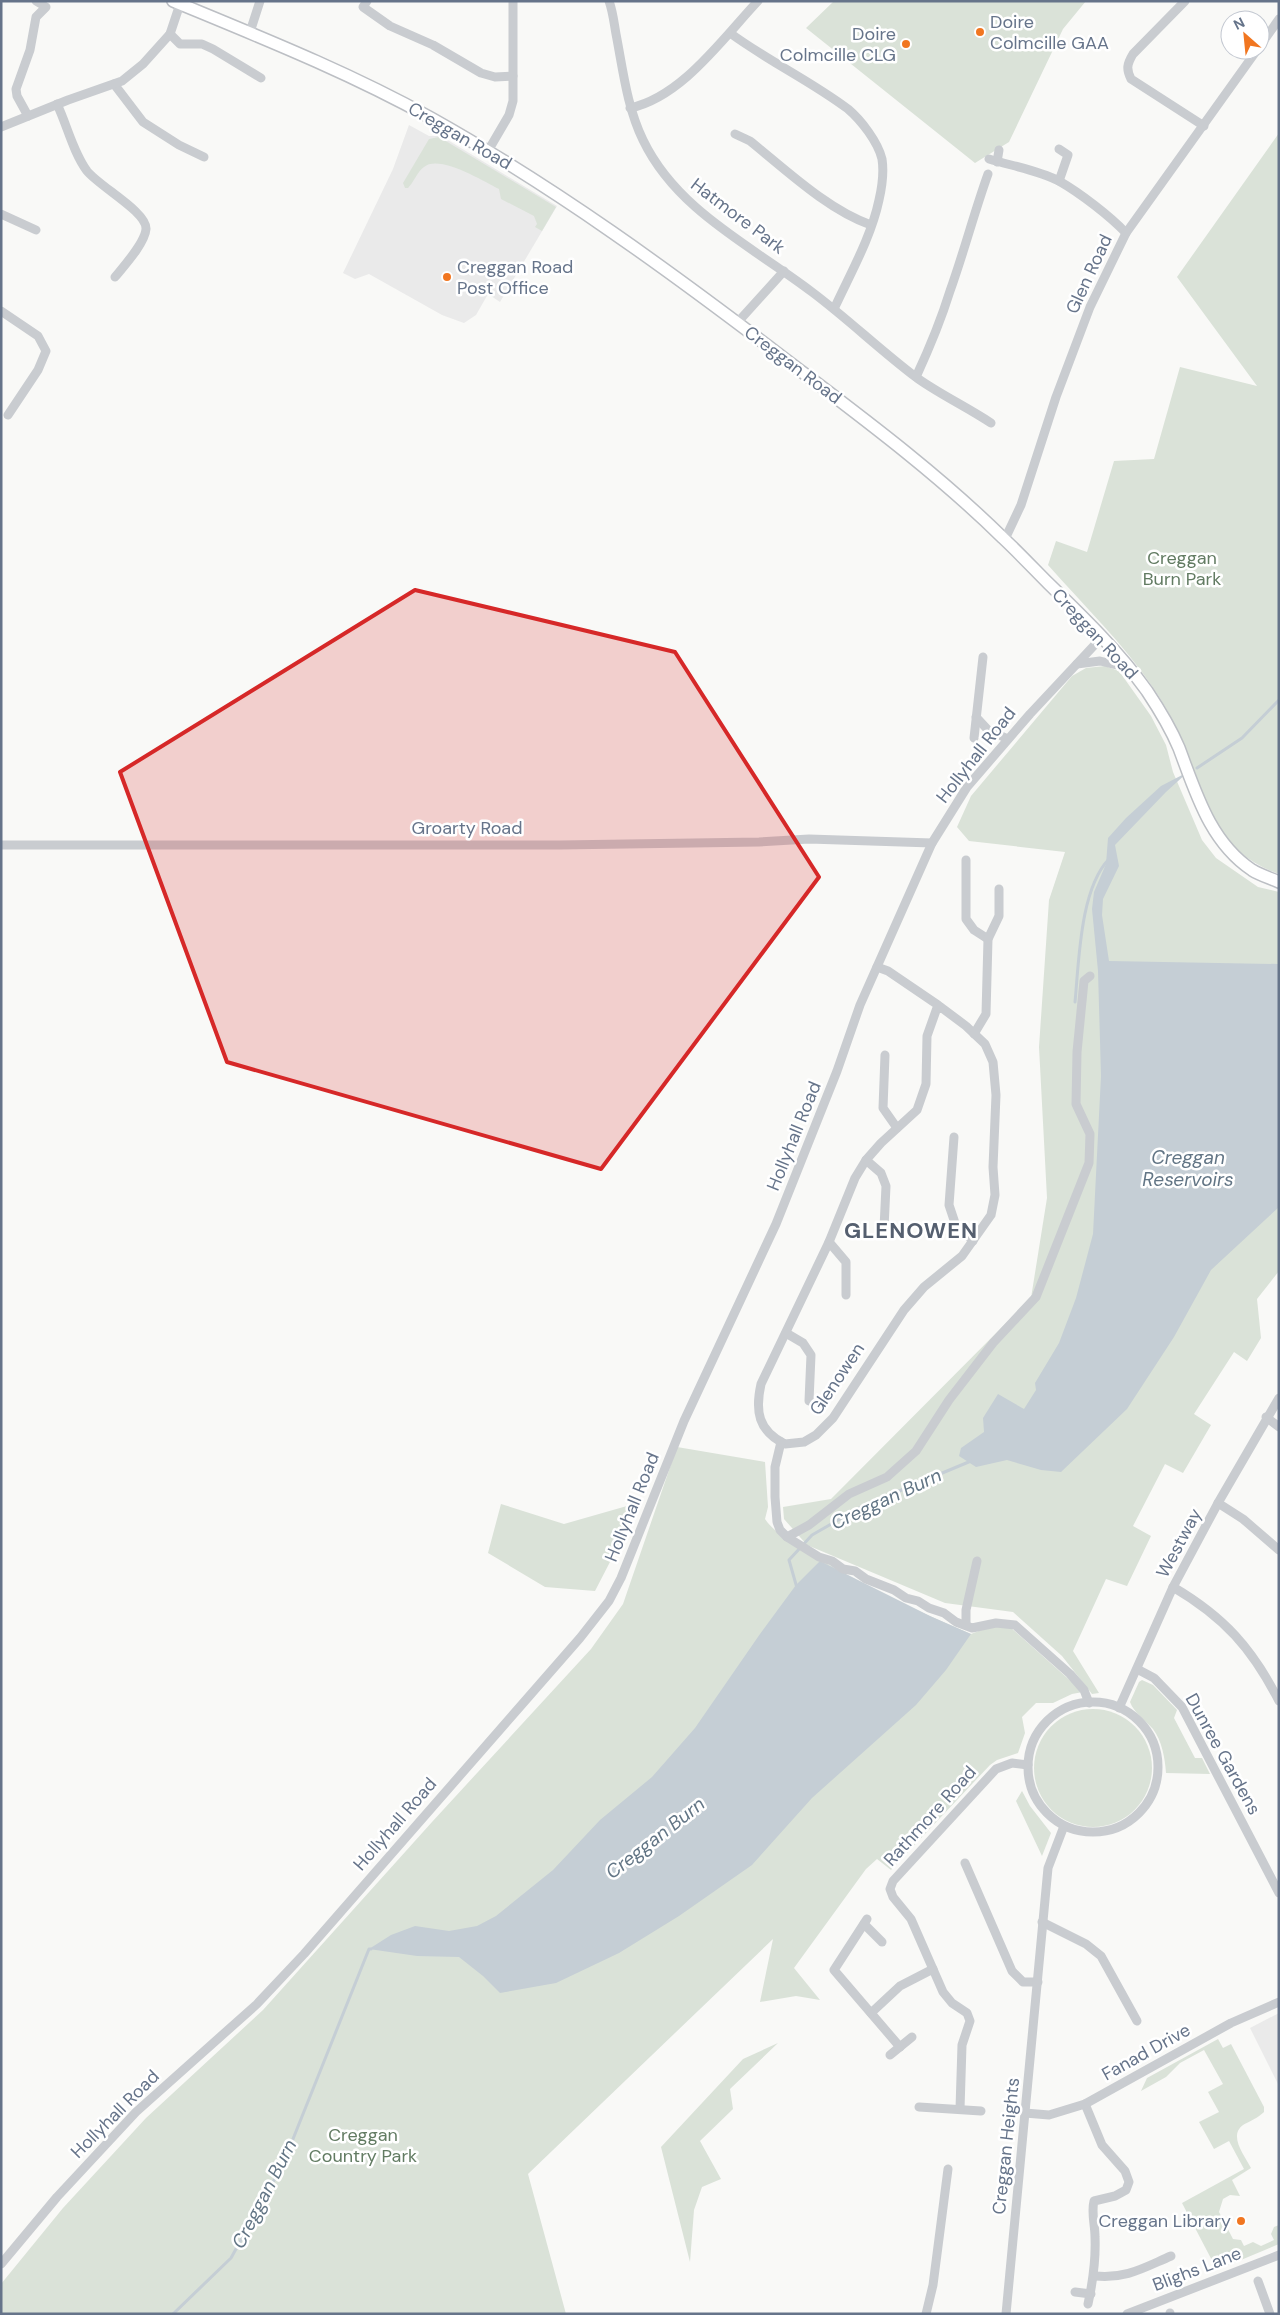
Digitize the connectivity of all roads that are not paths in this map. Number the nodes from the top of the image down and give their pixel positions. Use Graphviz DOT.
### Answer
graph roads {
  1 [pos="36,1"];
  2 [pos="260,1"];
  3 [pos="367,1"];
  4 [pos="513,1"];
  5 [pos="609,1"];
  6 [pos="758,1"];
  7 [pos="1185,1"];
  8 [pos="177,3"];
  9 [pos="1279,19"];
  10 [pos="250,32"];
  11 [pos="1270,32"];
  12 [pos="730,33"];
  13 [pos="170,34"];
  14 [pos="1250,60"];
  15 [pos="513,76"];
  16 [pos="261,78"];
  17 [pos="114,84"];
  18 [pos="57,104"];
  19 [pos="630,108"];
  20 [pos="28,116"];
  21 [pos="1204,126"];
  22 [pos="1,127"];
  23 [pos="735,134"];
  24 [pos="1058,149"];
  25 [pos="999,150"];
  26 [pos="488,151"];
  27 [pos="204,157"];
  28 [pos="988,174"];
  29 [pos="1059,181"];
  30 [pos="1,214"];
  31 [pos="872,225"];
  32 [pos="36,230"];
  33 [pos="1126,233"];
  34 [pos="784,271"];
  35 [pos="115,277"];
  36 [pos="834,309"];
  37 [pos="1,311"];
  38 [pos="737,323"];
  39 [pos="916,377"];
  40 [pos="8,415"];
  41 [pos="991,423"];
  42 [pos="1005,539"];
  43 [pos="1102,637"];
  44 [pos="982,656"];
  45 [pos="1077,664"];
  46 [pos="1130,668"];
  47 [pos="976,716"];
  48 [pos="974,738"];
  49 [pos="1008,739"];
  50 [pos="932,843"];
  51 [pos="1,845"];
  52 [pos="966,860"];
  53 [pos="1279,882"];
  54 [pos="999,889"];
  55 [pos="988,939"];
  56 [pos="876,967"];
  57 [pos="1090,976"];
  58 [pos="938,1005"];
  59 [pos="974,1034"];
  60 [pos="885,1055"];
  61 [pos="897,1128"];
  62 [pos="954,1137"];
  63 [pos="866,1160"];
  64 [pos="884,1228"];
  65 [pos="973,1241"];
  66 [pos="828,1242"];
  67 [pos="846,1295"];
  68 [pos="786,1333"];
  69 [pos="1279,1398"];
  70 [pos="809,1400"];
  71 [pos="1266,1417"];
  72 [pos="1279,1427"];
  73 [pos="780,1442"];
  74 [pos="1218,1503"];
  75 [pos="788,1537"];
  76 [pos="1279,1550"];
  77 [pos="977,1561"];
  78 [pos="1173,1587"];
  79 [pos="966,1625"];
  80 [pos="1137,1669"];
  81 [pos="1279,1701"];
  82 [pos="1089,1703"];
  83 [pos="1120,1708"];
  84 [pos="1028,1765"];
  85 [pos="1064,1826"];
  86 [pos="965,1863"];
  87 [pos="1279,1894"];
  88 [pos="1042,1922"];
  89 [pos="882,1942"];
  90 [pos="933,1969"];
  91 [pos="1038,1982"];
  92 [pos="1279,2002"];
  93 [pos="871,2012"];
  94 [pos="1137,2021"];
  95 [pos="912,2037"];
  96 [pos="900,2046"];
  97 [pos="890,2055"];
  98 [pos="1085,2104"];
  99 [pos="919,2107"];
  100 [pos="960,2109"];
  101 [pos="982,2111"];
  102 [pos="1025,2113"];
  103 [pos="948,2169"];
  104 [pos="1279,2255"];
  105 [pos="1171,2256"];
  106 [pos="1,2264"];
  107 [pos="1095,2276"];
  108 [pos="1258,2281"];
  109 [pos="1075,2292"];
  110 [pos="1091,2294"];
  111 [pos="1088,2304"];
  112 [pos="926,2314"];
  113 [pos="1006,2314"];
  114 [pos="1127,2314"];
  115 [pos="1270,2314"];
  1 -- 20 [label="street"];
  2 -- 10 [label="street"];
  3 -- 15 [label="street"];
  4 -- 15 [label="street"];
  5 -- 19 [label="street, Hatmore Park"];
  6 -- 12 [label="street"];
  7 -- 21 [label="street"];
  8 -- 10 [label="main road, Creggan Road"];
  8 -- 13 [label="street"];
  9 -- 11 [label="street"];
  10 -- 26 [label="main road, Creggan Road"];
  12 -- 19 [label="street"];
  12 -- 31 [label="street"];
  13 -- 16 [label="street"];
  13 -- 17 [label="street"];
  14 -- 21 [label="street, Glen Road"];
  15 -- 26 [label="street"];
  17 -- 18 [label="street"];
  17 -- 27 [label="street"];
  18 -- 20 [label="street"];
  18 -- 35 [label="street"];
  19 -- 34 [label="street, Hatmore Park"];
  20 -- 22 [label="street"];
  21 -- 33 [label="street, Glen Road"];
  23 -- 31 [label="street"];
  24 -- 29 [label="street"];
  25 -- 29 [label="street"];
  26 -- 38 [label="main road, Creggan Road"];
  28 -- 39 [label="street"];
  29 -- 33 [label="street"];
  30 -- 32 [label="street"];
  31 -- 36 [label="street"];
  33 -- 42 [label="street, Glen Road"];
  34 -- 36 [label="street, Hatmore Park"];
  34 -- 38 [label="street, Hatmore Park"];
  36 -- 39 [label="street, Hatmore Park"];
  37 -- 40 [label="street"];
  38 -- 42 [label="main road, Creggan Road"];
  39 -- 41 [label="street, Hatmore Park"];
  42 -- 43 [label="main road, Creggan Road"];
  43 -- 45 [label="street, Hollyhall Road"];
  43 -- 46 [label="main road, Creggan Road"];
  44 -- 47 [label="street"];
  45 -- 46 [label="street"];
  45 -- 49 [label="street, Hollyhall Road"];
  46 -- 53 [label="main road, Creggan Road"];
  47 -- 48 [label="street"];
  47 -- 49 [label="street"];
  49 -- 50 [label="street, Hollyhall Road"];
  50 -- 51 [label="street, Groarty Road"];
  50 -- 56 [label="street, Hollyhall Road"];
  52 -- 55 [label="street"];
  54 -- 55 [label="street"];
  55 -- 59 [label="street"];
  56 -- 58 [label="street, Glenowen"];
  56 -- 106 [label="street, Hollyhall Road"];
  57 -- 75 [label="street"];
  58 -- 59 [label="street, Glenowen"];
  58 -- 61 [label="street"];
  59 -- 65 [label="street, Glenowen"];
  60 -- 61 [label="street"];
  61 -- 63 [label="street"];
  62 -- 65 [label="street"];
  63 -- 64 [label="street"];
  63 -- 66 [label="street"];
  65 -- 73 [label="street, Glenowen"];
  66 -- 67 [label="street"];
  66 -- 68 [label="street"];
  68 -- 70 [label="street"];
  68 -- 73 [label="street"];
  69 -- 71 [label="street, Westway"];
  71 -- 72 [label="street"];
  71 -- 74 [label="street, Westway"];
  73 -- 75 [label="street"];
  74 -- 76 [label="street"];
  74 -- 78 [label="street, Westway"];
  75 -- 79 [label="street"];
  77 -- 79 [label="street"];
  78 -- 80 [label="street, Westway"];
  78 -- 81 [label="street"];
  79 -- 82 [label="street"];
  80 -- 83 [label="street, Westway"];
  80 -- 87 [label="street, Dunree Gardens"];
  82 -- 83 [label="street"];
  82 -- 84 [label="street"];
  83 -- 85 [label="street"];
  84 -- 85 [label="street"];
  84 -- 90 [label="street, Rathmore Road"];
  85 -- 88 [label="street, Creggan Heights"];
  86 -- 91 [label="street"];
  88 -- 91 [label="street, Creggan Heights"];
  88 -- 94 [label="street"];
  89 -- 93 [label="street"];
  90 -- 93 [label="street"];
  90 -- 100 [label="street, Rathmore Road"];
  91 -- 102 [label="street, Creggan Heights"];
  92 -- 98 [label="street, Fanad Drive"];
  93 -- 96 [label="street"];
  95 -- 96 [label="street"];
  96 -- 97 [label="street"];
  98 -- 102 [label="street, Fanad Drive"];
  98 -- 107 [label="street"];
  99 -- 100 [label="street"];
  100 -- 101 [label="street"];
  102 -- 113 [label="street, Creggan Heights"];
  103 -- 112 [label="street"];
  104 -- 114 [label="street, Blighs Lane"];
  105 -- 107 [label="street"];
  107 -- 110 [label="street"];
  108 -- 115 [label="street"];
  109 -- 110 [label="street"];
  110 -- 111 [label="street"];
}
